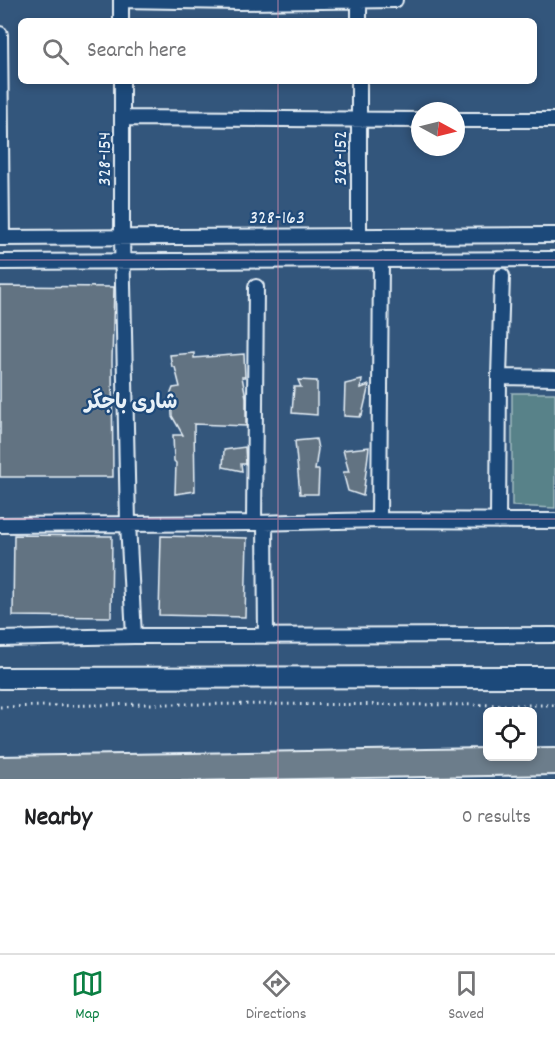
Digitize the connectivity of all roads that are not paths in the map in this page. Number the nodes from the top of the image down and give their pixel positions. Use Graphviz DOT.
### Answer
graph roads {
  1 [pos="121,0"];
  2 [pos="359,0"];
  3 [pos="395,0"];
  4 [pos="238,1"];
  5 [pos="121,18"];
  6 [pos="359,18"];
  7 [pos="0,34"];
  8 [pos="122,84"];
  9 [pos="359,84"];
  10 [pos="123,118"];
  11 [pos="359,120"];
  12 [pos="411,120"];
  13 [pos="465,120"];
  14 [pos="555,120"];
  15 [pos="1,123"];
  16 [pos="122,236"];
  17 [pos="359,236"];
  18 [pos="555,236"];
  19 [pos="1,238"];
  20 [pos="381,259"];
  21 [pos="555,259"];
  22 [pos="0,262"];
  23 [pos="124,262"];
  24 [pos="502,276"];
  25 [pos="256,287"];
  26 [pos="499,377"];
  27 [pos="555,378"];
  28 [pos="379,520"];
  29 [pos="498,521"];
  30 [pos="555,521"];
  31 [pos="128,523"];
  32 [pos="260,523"];
  33 [pos="0,525"];
  34 [pos="555,635"];
  35 [pos="134,636"];
  36 [pos="266,636"];
  37 [pos="0,639"];
  38 [pos="555,677"];
  39 [pos="0,678"];
  40 [pos="555,761"];
  41 [pos="0,770"];
  1 -- 4 [label="street"];
  1 -- 5 [label="street"];
  2 -- 3 [label="street"];
  2 -- 4 [label="street"];
  2 -- 6 [label="street"];
  7 -- 15 [label="street"];
  8 -- 10 [label="street, 328-154"];
  9 -- 11 [label="street, 328-152"];
  10 -- 11 [label="street"];
  10 -- 16 [label="street, 328-154"];
  11 -- 12 [label="street"];
  11 -- 17 [label="street, 328-152"];
  13 -- 14 [label="street"];
  15 -- 19 [label="street"];
  16 -- 17 [label="street, 328-163"];
  16 -- 19 [label="street, 328-163"];
  16 -- 23 [label="street, 328-154"];
  17 -- 18 [label="street, 328-163"];
  20 -- 21 [label="street"];
  20 -- 23 [label="street"];
  20 -- 28 [label="street"];
  22 -- 23 [label="street"];
  23 -- 31 [label="street, 328-154"];
  24 -- 26 [label="street"];
  25 -- 32 [label="street"];
  26 -- 27 [label="street"];
  26 -- 29 [label="street"];
  28 -- 29 [label="street"];
  28 -- 32 [label="street"];
  29 -- 30 [label="street"];
  31 -- 32 [label="street"];
  31 -- 33 [label="street"];
  31 -- 35 [label="street, 328-154"];
  32 -- 36 [label="street"];
  34 -- 36 [label="street"];
  35 -- 36 [label="street"];
  35 -- 37 [label="street"];
  38 -- 39 [label="street"];
  40 -- 41 [label="highway"];
}
